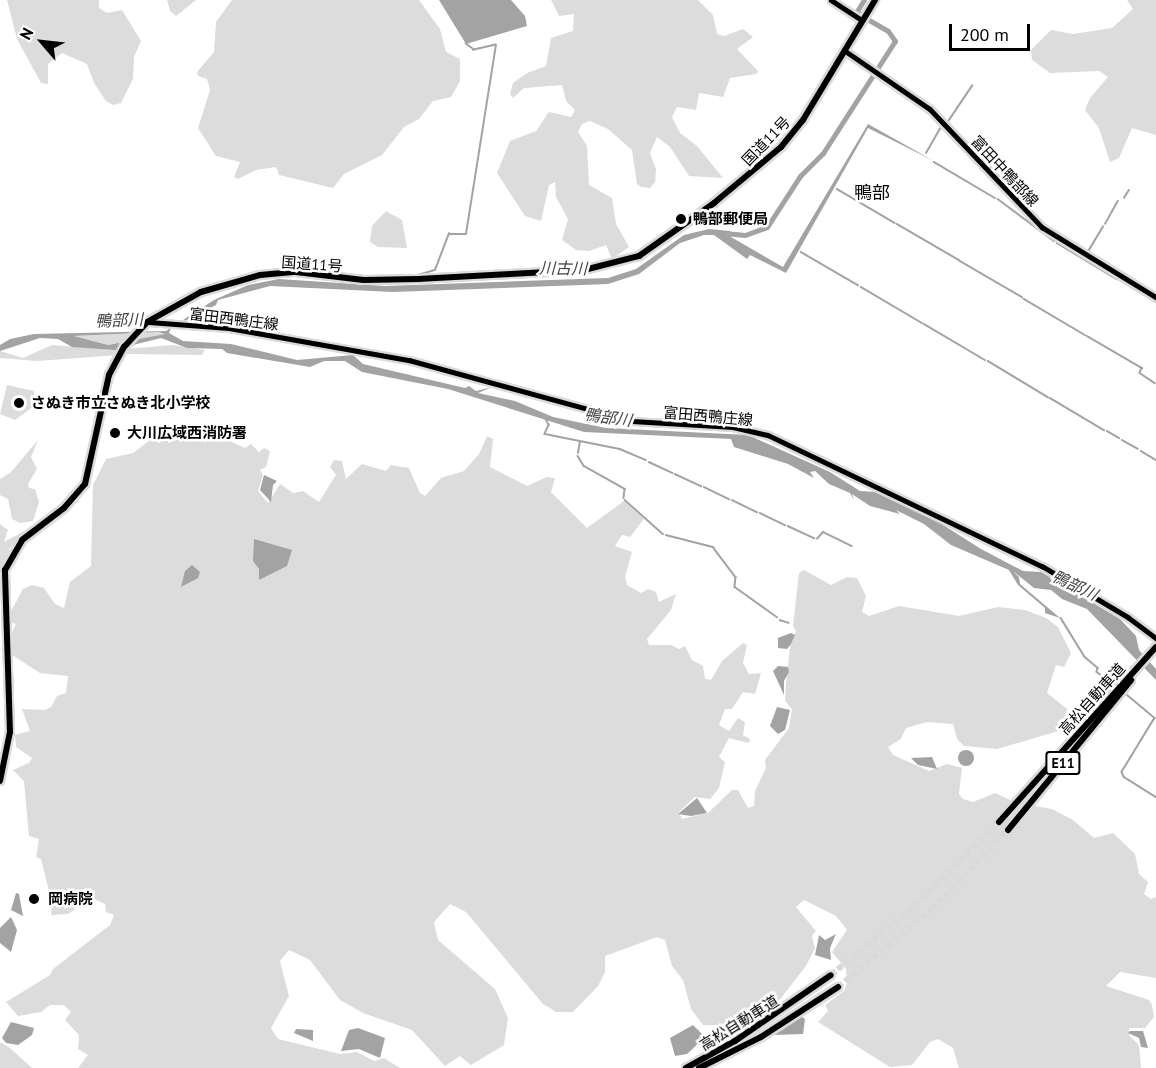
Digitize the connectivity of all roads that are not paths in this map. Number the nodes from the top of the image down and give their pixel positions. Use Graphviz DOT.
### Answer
graph roads {
  1 [pos="831,0"];
  2 [pos="875,0"];
  3 [pos="862,20"];
  4 [pos="844,51"];
  5 [pos="1156,297"];
  6 [pos="160,313"];
  7 [pos="145,323"];
  8 [pos="160,323"];
  9 [pos="1156,638"];
  10 [pos="1156,647"];
  11 [pos="1156,653"];
  12 [pos="1116,694"];
  13 [pos="0,781"];
  14 [pos="999,822"];
  15 [pos="1008,830"];
  16 [pos="831,975"];
  17 [pos="838,987"];
  18 [pos="686,1068"];
  19 [pos="699,1068"];
  1 -- 3 [label="main road"];
  2 -- 3 [label="highway, 国道11号"];
  3 -- 4 [label="highway, 国道11号"];
  4 -- 5 [label="main road, 富田中鴨部線"];
  4 -- 6 [label="highway, 国道11号"];
  6 -- 7 [label="highway, 国道11号"];
  6 -- 8 [label="main road"];
  7 -- 8 [label="main road, 富田西鴨庄線"];
  7 -- 13 [label="highway, 国道11号"];
  8 -- 9 [label="main road, 富田西鴨庄線"];
  10 -- 12 [label="highway, 高松自動車道 / E11"];
  11 -- 12 [label="highway, 高松自動車道 / E11"];
  12 -- 14 [label="highway, 高松自動車道 / E11"];
  12 -- 15 [label="highway, 高松自動車道 / E11"];
  16 -- 18 [label="highway, 高松自動車道"];
  17 -- 19 [label="highway, 高松自動車道"];
}
